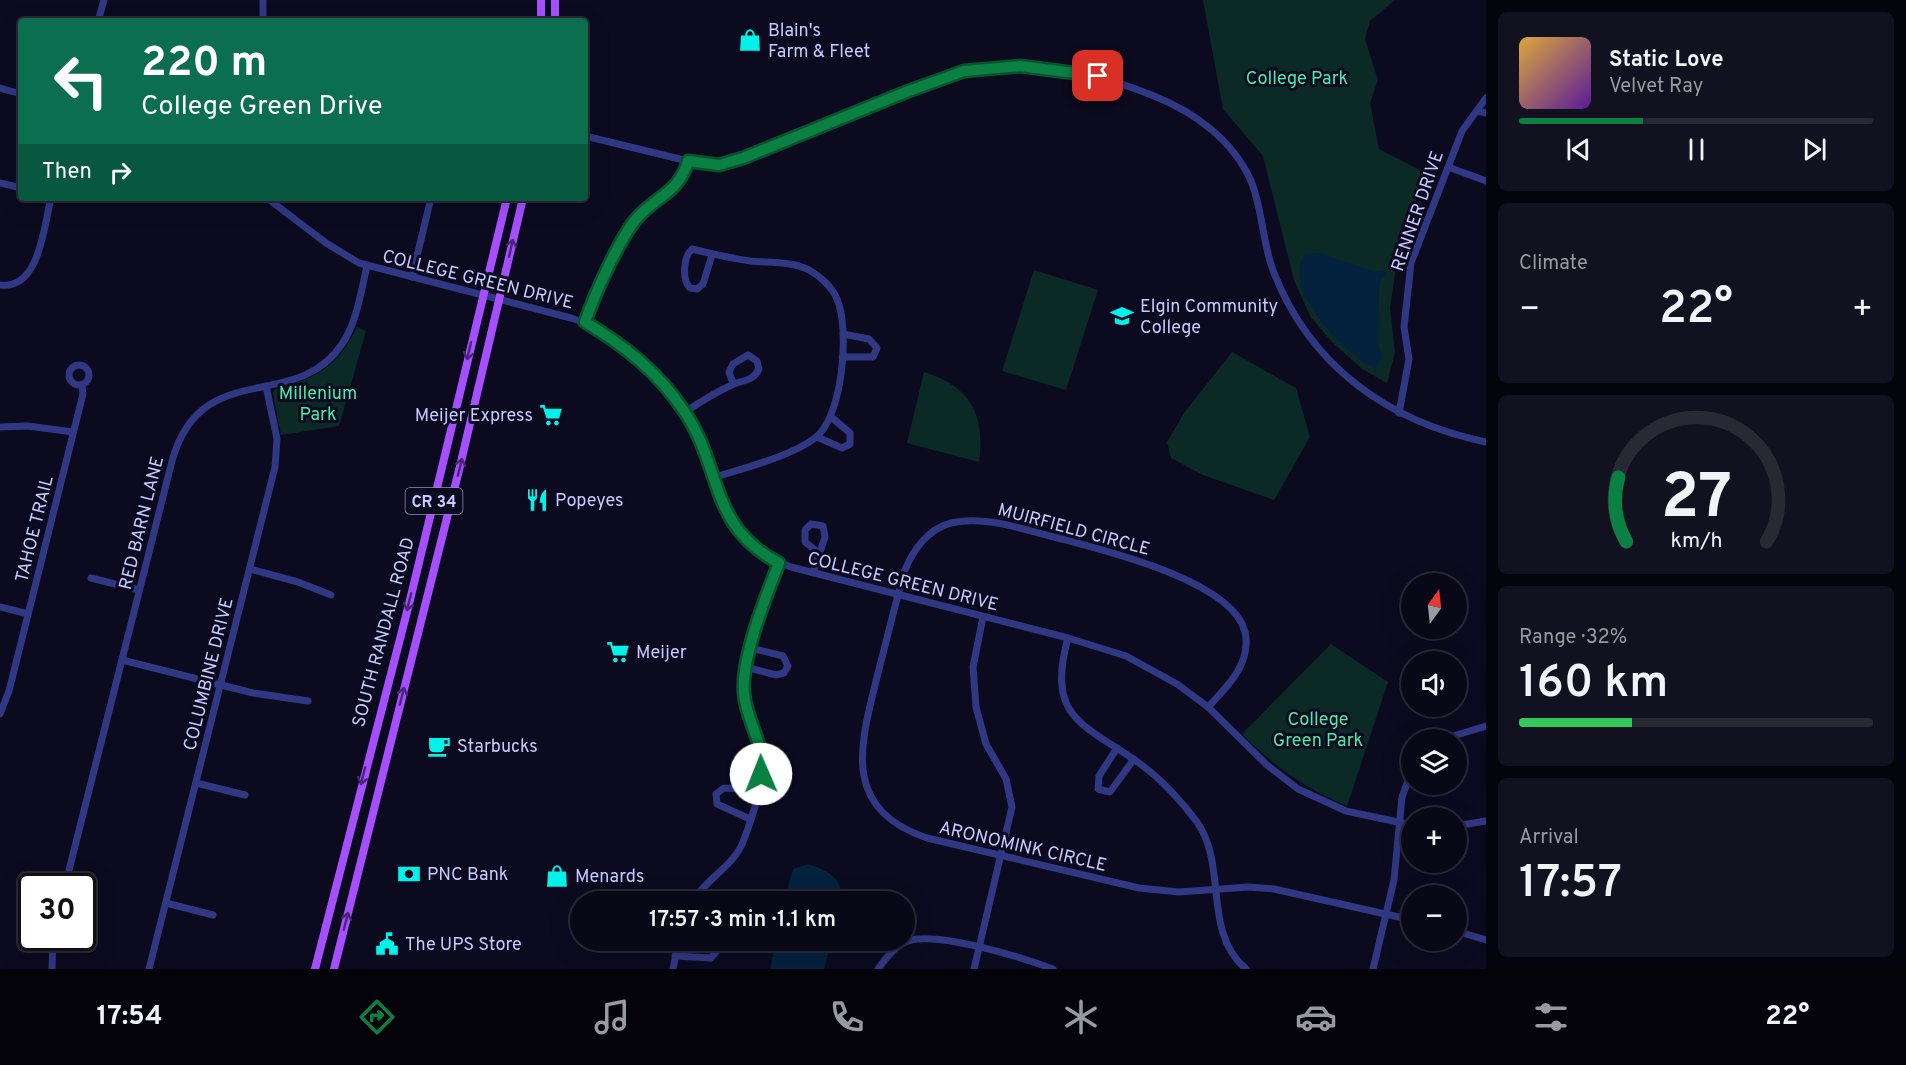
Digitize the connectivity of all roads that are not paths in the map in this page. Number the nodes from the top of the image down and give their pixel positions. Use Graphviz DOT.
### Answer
graph roads {
  1 [pos="104,0"];
  2 [pos="263,0"];
  3 [pos="541,0"];
  4 [pos="555,0"];
  5 [pos="99,18"];
  6 [pos="263,18"];
  7 [pos="541,18"];
  8 [pos="555,18"];
  9 [pos="0,88"];
  10 [pos="18,93"];
  11 [pos="1486,98"];
  12 [pos="1477,111"];
  13 [pos="1486,113"];
  14 [pos="588,137"];
  15 [pos="688,161"];
  16 [pos="1448,167"];
  17 [pos="1486,181"];
  18 [pos="0,183"];
  19 [pos="18,187"];
  20 [pos="50,201"];
  21 [pos="271,201"];
  22 [pos="430,201"];
  23 [pos="506,201"];
  24 [pos="522,201"];
  25 [pos="712,255"];
  26 [pos="367,266"];
  27 [pos="411,277"];
  28 [pos="0,285"];
  29 [pos="483,294"];
  30 [pos="499,298"];
  31 [pos="585,322"];
  32 [pos="843,334"];
  33 [pos="842,357"];
  34 [pos="732,383"];
  35 [pos="82,386"];
  36 [pos="266,386"];
  37 [pos="685,412"];
  38 [pos="1399,412"];
  39 [pos="831,417"];
  40 [pos="0,428"];
  41 [pos="73,432"];
  42 [pos="817,437"];
  43 [pos="1486,442"];
  44 [pos="713,478"];
  45 [pos="820,554"];
  46 [pos="779,563"];
  47 [pos="250,569"];
  48 [pos="813,573"];
  49 [pos="91,578"];
  50 [pos="139,590"];
  51 [pos="331,595"];
  52 [pos="898,595"];
  53 [pos="0,607"];
  54 [pos="28,614"];
  55 [pos="983,617"];
  56 [pos="1068,638"];
  57 [pos="751,648"];
  58 [pos="122,660"];
  59 [pos="746,667"];
  60 [pos="221,685"];
  61 [pos="308,701"];
  62 [pos="1208,707"];
  63 [pos="0,714"];
  64 [pos="1486,726"];
  65 [pos="1467,732"];
  66 [pos="1118,748"];
  67 [pos="1134,759"];
  68 [pos="196,783"];
  69 [pos="758,790"];
  70 [pos="244,795"];
  71 [pos="1403,795"];
  72 [pos="750,819"];
  73 [pos="1486,821"];
  74 [pos="1400,824"];
  75 [pos="1467,824"];
  76 [pos="1002,856"];
  77 [pos="68,873"];
  78 [pos="1216,889"];
  79 [pos="703,891"];
  80 [pos="166,903"];
  81 [pos="1386,914"];
  82 [pos="213,915"];
  83 [pos="1401,917"];
  84 [pos="1467,934"];
  85 [pos="1486,940"];
  86 [pos="980,948"];
  87 [pos="53,951"];
  88 [pos="676,951"];
  89 [pos="716,951"];
  90 [pos="675,956"];
  91 [pos="52,969"];
  92 [pos="149,969"];
  93 [pos="315,969"];
  94 [pos="334,969"];
  95 [pos="673,969"];
  96 [pos="878,969"];
  97 [pos="974,969"];
  98 [pos="1053,969"];
  99 [pos="1246,969"];
  100 [pos="1373,969"];
  1 -- 5 [label="street"];
  2 -- 6 [label="street"];
  3 -- 7 [label="main road"];
  4 -- 8 [label="main road"];
  9 -- 10 [label="street"];
  11 -- 12 [label="street, RENNER DRIVE"];
  12 -- 13 [label="street"];
  12 -- 16 [label="street, RENNER DRIVE"];
  14 -- 15 [label="street"];
  15 -- 31 [label="street"];
  15 -- 38 [label="street"];
  16 -- 17 [label="street"];
  16 -- 38 [label="street, RENNER DRIVE"];
  18 -- 19 [label="street"];
  20 -- 28 [label="street"];
  21 -- 26 [label="street, COLLEGE GREEN DRIVE"];
  22 -- 27 [label="street"];
  23 -- 29 [label="main road, SOUTH RANDALL ROAD / CR 34"];
  30 -- 24 [label="main road, SOUTH RANDALL ROAD / CR 34, one-way"];
  25 -- 25 [label="street"];
  25 -- 32 [label="street"];
  26 -- 27 [label="street, COLLEGE GREEN DRIVE"];
  26 -- 36 [label="street, RED BARN LANE"];
  27 -- 29 [label="street, COLLEGE GREEN DRIVE"];
  29 -- 30 [label="street, COLLEGE GREEN DRIVE"];
  29 -- 93 [label="main road, SOUTH RANDALL ROAD / CR 34, one-way"];
  30 -- 31 [label="street, COLLEGE GREEN DRIVE"];
  94 -- 30 [label="main road, SOUTH RANDALL ROAD / CR 34, one-way"];
  31 -- 37 [label="street, COLLEGE GREEN DRIVE"];
  32 -- 33 [label="street"];
  32 -- 33 [label="street"];
  33 -- 39 [label="street"];
  34 -- 34 [label="street"];
  34 -- 37 [label="street"];
  35 -- 41 [label="street, TAHOE TRAIL"];
  36 -- 47 [label="street, COLUMBINE DRIVE"];
  36 -- 50 [label="street, RED BARN LANE"];
  37 -- 44 [label="street, COLLEGE GREEN DRIVE"];
  38 -- 43 [label="street"];
  39 -- 42 [label="street"];
  39 -- 42 [label="street"];
  40 -- 41 [label="street"];
  41 -- 54 [label="street, TAHOE TRAIL"];
  42 -- 44 [label="street"];
  44 -- 46 [label="street, COLLEGE GREEN DRIVE"];
  45 -- 48 [label="street"];
  46 -- 48 [label="street, COLLEGE GREEN DRIVE"];
  46 -- 57 [label="street"];
  47 -- 51 [label="street"];
  47 -- 60 [label="street, COLUMBINE DRIVE"];
  48 -- 52 [label="street, COLLEGE GREEN DRIVE"];
  49 -- 50 [label="street"];
  50 -- 58 [label="street, RED BARN LANE"];
  52 -- 55 [label="street, COLLEGE GREEN DRIVE"];
  52 -- 62 [label="street, MUIRFIELD CIRCLE"];
  52 -- 76 [label="street, ARONOMINK CIRCLE"];
  53 -- 54 [label="street"];
  54 -- 63 [label="street, TAHOE TRAIL"];
  55 -- 56 [label="street, COLLEGE GREEN DRIVE"];
  55 -- 76 [label="street"];
  56 -- 62 [label="street, COLLEGE GREEN DRIVE"];
  56 -- 66 [label="street"];
  57 -- 59 [label="street"];
  57 -- 59 [label="street"];
  58 -- 60 [label="street"];
  58 -- 77 [label="street, RED BARN LANE"];
  59 -- 69 [label="street"];
  60 -- 61 [label="street"];
  60 -- 68 [label="street, COLUMBINE DRIVE"];
  62 -- 74 [label="street, COLLEGE GREEN DRIVE"];
  64 -- 65 [label="street"];
  66 -- 67 [label="street"];
  66 -- 67 [label="street"];
  67 -- 78 [label="street"];
  68 -- 70 [label="street"];
  68 -- 80 [label="street, COLUMBINE DRIVE"];
  69 -- 72 [label="street"];
  69 -- 72 [label="street"];
  71 -- 74 [label="street"];
  72 -- 79 [label="street"];
  73 -- 75 [label="street"];
  74 -- 81 [label="street"];
  76 -- 78 [label="street, ARONOMINK CIRCLE"];
  76 -- 86 [label="street"];
  78 -- 81 [label="street, ARONOMINK CIRCLE"];
  78 -- 99 [label="street"];
  80 -- 82 [label="street"];
  80 -- 92 [label="street, COLUMBINE DRIVE"];
  81 -- 83 [label="street, ARONOMINK CIRCLE"];
  81 -- 100 [label="street"];
  84 -- 85 [label="street"];
  86 -- 96 [label="street"];
  86 -- 97 [label="street"];
  86 -- 98 [label="street"];
  87 -- 91 [label="street"];
  88 -- 90 [label="street"];
  89 -- 90 [label="street"];
  90 -- 95 [label="street"];
}
